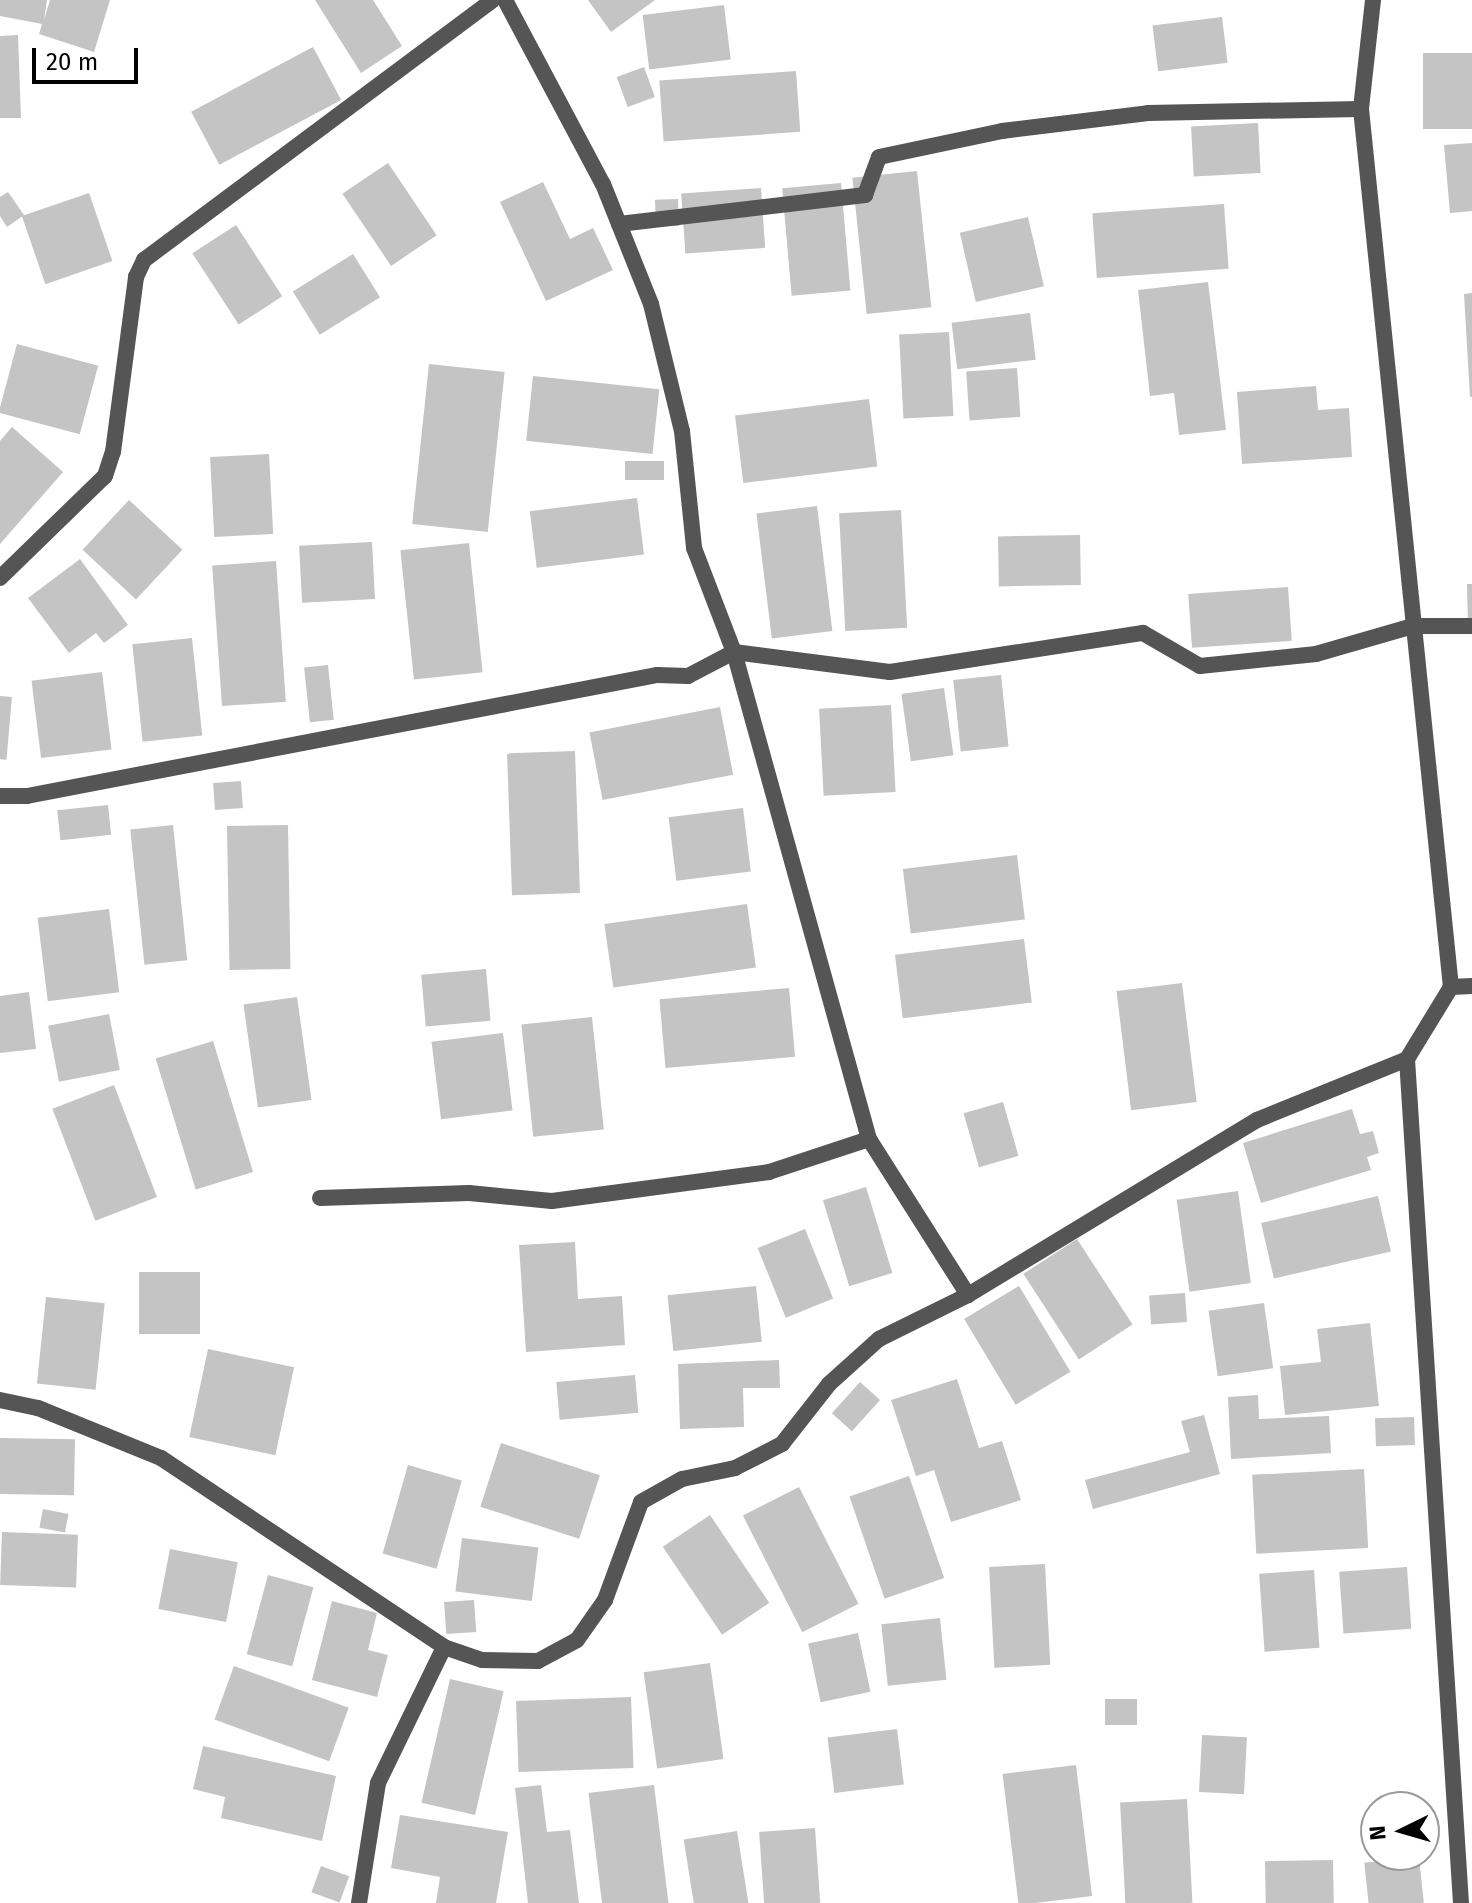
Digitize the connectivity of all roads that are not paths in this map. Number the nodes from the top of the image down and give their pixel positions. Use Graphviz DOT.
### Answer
graph roads {
  1 [pos="493,0"];
  2 [pos="505,0"];
  3 [pos="1373,0"];
  4 [pos="1361,109"];
  5 [pos="619,224"];
  6 [pos="0,578"];
  7 [pos="1413,626"];
  8 [pos="1472,626"];
  9 [pos="734,652"];
  10 [pos="0,796"];
  11 [pos="1472,986"];
  12 [pos="1451,987"];
  13 [pos="1407,1059"];
  14 [pos="869,1139"];
  15 [pos="320,1198"];
  16 [pos="968,1295"];
  17 [pos="0,1400"];
  18 [pos="444,1647"];
  19 [pos="359,1903"];
  20 [pos="1461,1903"];
  1 -- 6 [label="street"];
  2 -- 5 [label="street"];
  3 -- 4 [label="street"];
  4 -- 5 [label="street"];
  4 -- 7 [label="street"];
  5 -- 9 [label="street"];
  7 -- 8 [label="street"];
  7 -- 9 [label="street"];
  7 -- 12 [label="street"];
  9 -- 10 [label="street"];
  9 -- 14 [label="street"];
  11 -- 12 [label="street"];
  12 -- 13 [label="street"];
  13 -- 16 [label="street"];
  13 -- 20 [label="street"];
  14 -- 15 [label="street"];
  14 -- 16 [label="street"];
  16 -- 18 [label="street"];
  17 -- 18 [label="street"];
  18 -- 19 [label="street"];
}
